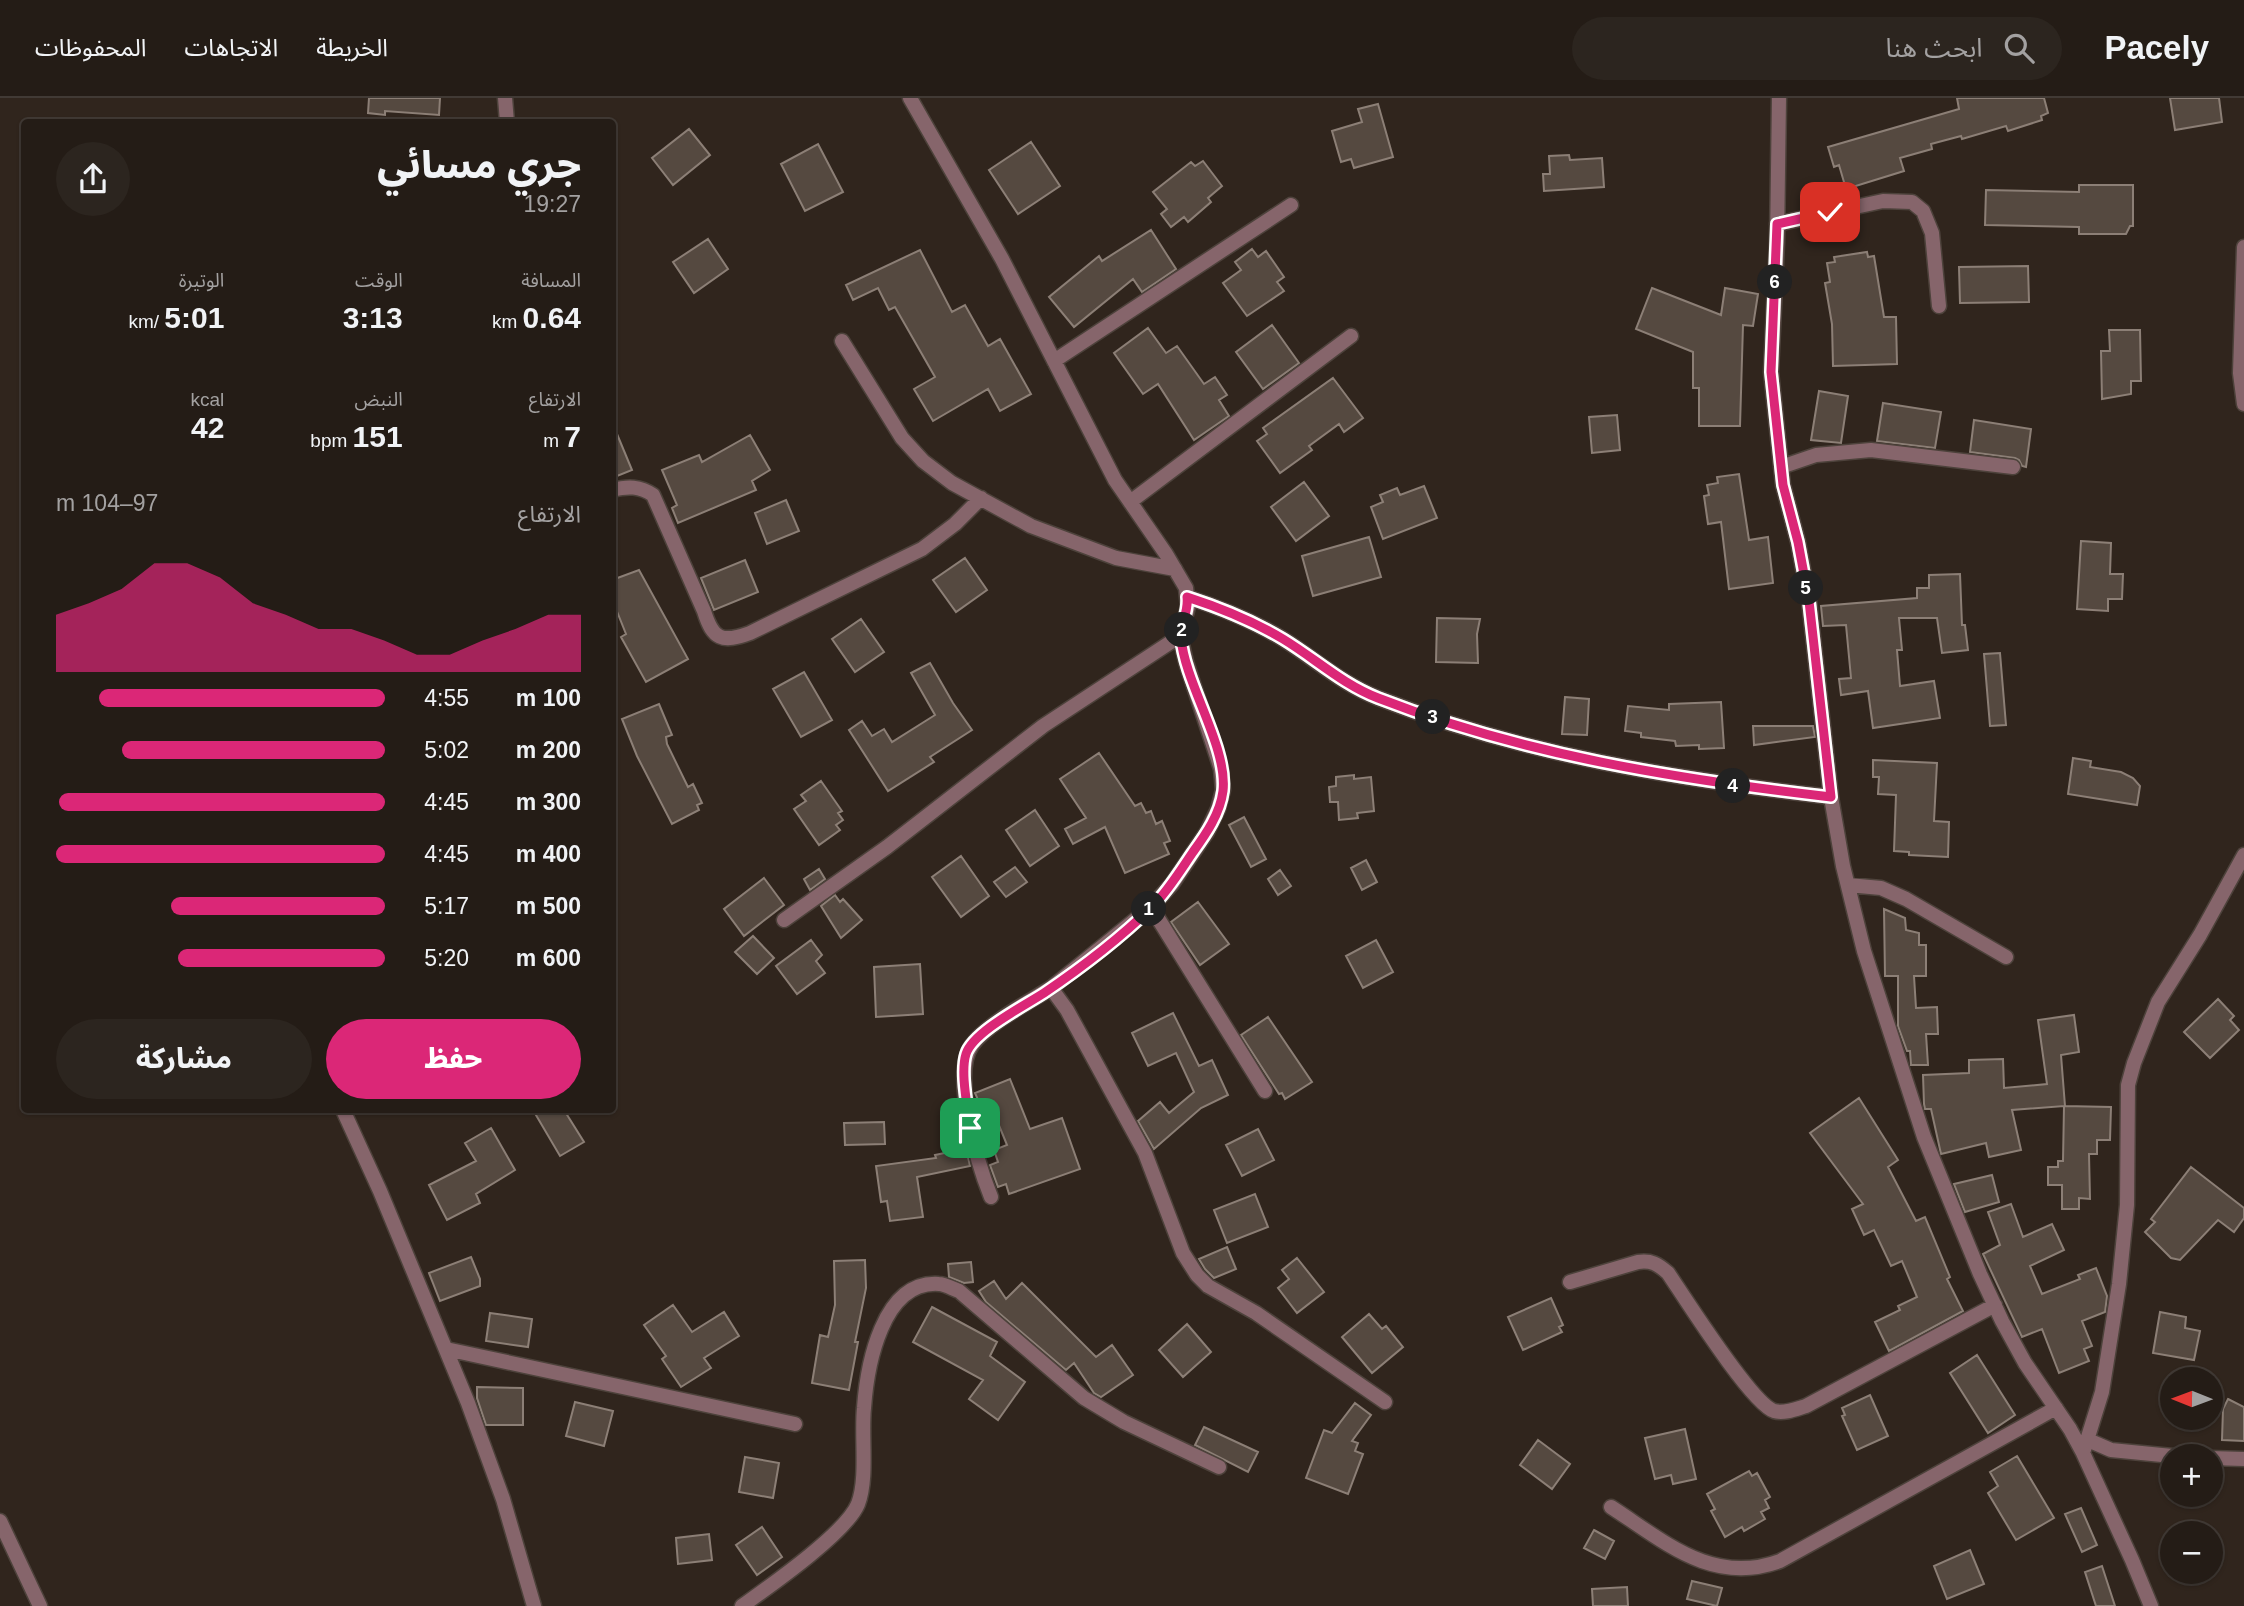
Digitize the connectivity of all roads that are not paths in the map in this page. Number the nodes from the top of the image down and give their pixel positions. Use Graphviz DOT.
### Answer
graph roads {
  1 [pos="505,98"];
  2 [pos="910,98"];
  3 [pos="1779,98"];
  4 [pos="507,119"];
  5 [pos="1291,205"];
  6 [pos="1777,224"];
  7 [pos="2244,247"];
  8 [pos="1939,306"];
  9 [pos="1350,336"];
  10 [pos="842,341"];
  11 [pos="1054,361"];
  12 [pos="2244,404"];
  13 [pos="1781,467"];
  14 [pos="2013,467"];
  15 [pos="616,489"];
  16 [pos="982,499"];
  17 [pos="1130,502"];
  18 [pos="1175,569"];
  19 [pos="1187,597"];
  20 [pos="1180,636"];
  21 [pos="1831,797"];
  22 [pos="2244,855"];
  23 [pos="1848,884"];
  24 [pos="1151,907"];
  25 [pos="784,920"];
  26 [pos="2006,957"];
  27 [pos="1051,988"];
  28 [pos="1265,1091"];
  29 [pos="343,1113"];
  30 [pos="991,1197"];
  31 [pos="1570,1282"];
  32 [pos="1995,1305"];
  33 [pos="446,1349"];
  34 [pos="1385,1402"];
  35 [pos="2056,1408"];
  36 [pos="795,1424"];
  37 [pos="2085,1446"];
  38 [pos="2160,1455"];
  39 [pos="2223,1458"];
  40 [pos="2244,1459"];
  41 [pos="1219,1467"];
  42 [pos="1611,1507"];
  43 [pos="0,1521"];
  44 [pos="40,1606"];
  45 [pos="534,1606"];
  46 [pos="742,1606"];
  47 [pos="2151,1606"];
  1 -- 4 [label="street"];
  2 -- 11 [label="street"];
  3 -- 6 [label="street"];
  5 -- 11 [label="street"];
  6 -- 8 [label="street"];
  6 -- 13 [label="street"];
  7 -- 12 [label="street"];
  9 -- 17 [label="street"];
  10 -- 16 [label="street"];
  11 -- 17 [label="street"];
  13 -- 14 [label="street"];
  13 -- 21 [label="street"];
  15 -- 16 [label="street"];
  16 -- 18 [label="street"];
  17 -- 18 [label="street"];
  18 -- 19 [label="street"];
  19 -- 20 [label="street"];
  19 -- 21 [label="street"];
  20 -- 24 [label="street"];
  20 -- 25 [label="street"];
  21 -- 23 [label="street"];
  22 -- 37 [label="street"];
  23 -- 26 [label="street"];
  23 -- 32 [label="street"];
  24 -- 27 [label="street"];
  24 -- 28 [label="street"];
  27 -- 30 [label="street"];
  27 -- 34 [label="street"];
  29 -- 33 [label="street"];
  31 -- 32 [label="street"];
  32 -- 35 [label="street"];
  33 -- 36 [label="street"];
  33 -- 45 [label="street"];
  35 -- 37 [label="street"];
  35 -- 42 [label="street"];
  37 -- 38 [label="street"];
  37 -- 47 [label="street"];
  39 -- 40 [label="street"];
  41 -- 46 [label="street"];
  43 -- 44 [label="street"];
}
